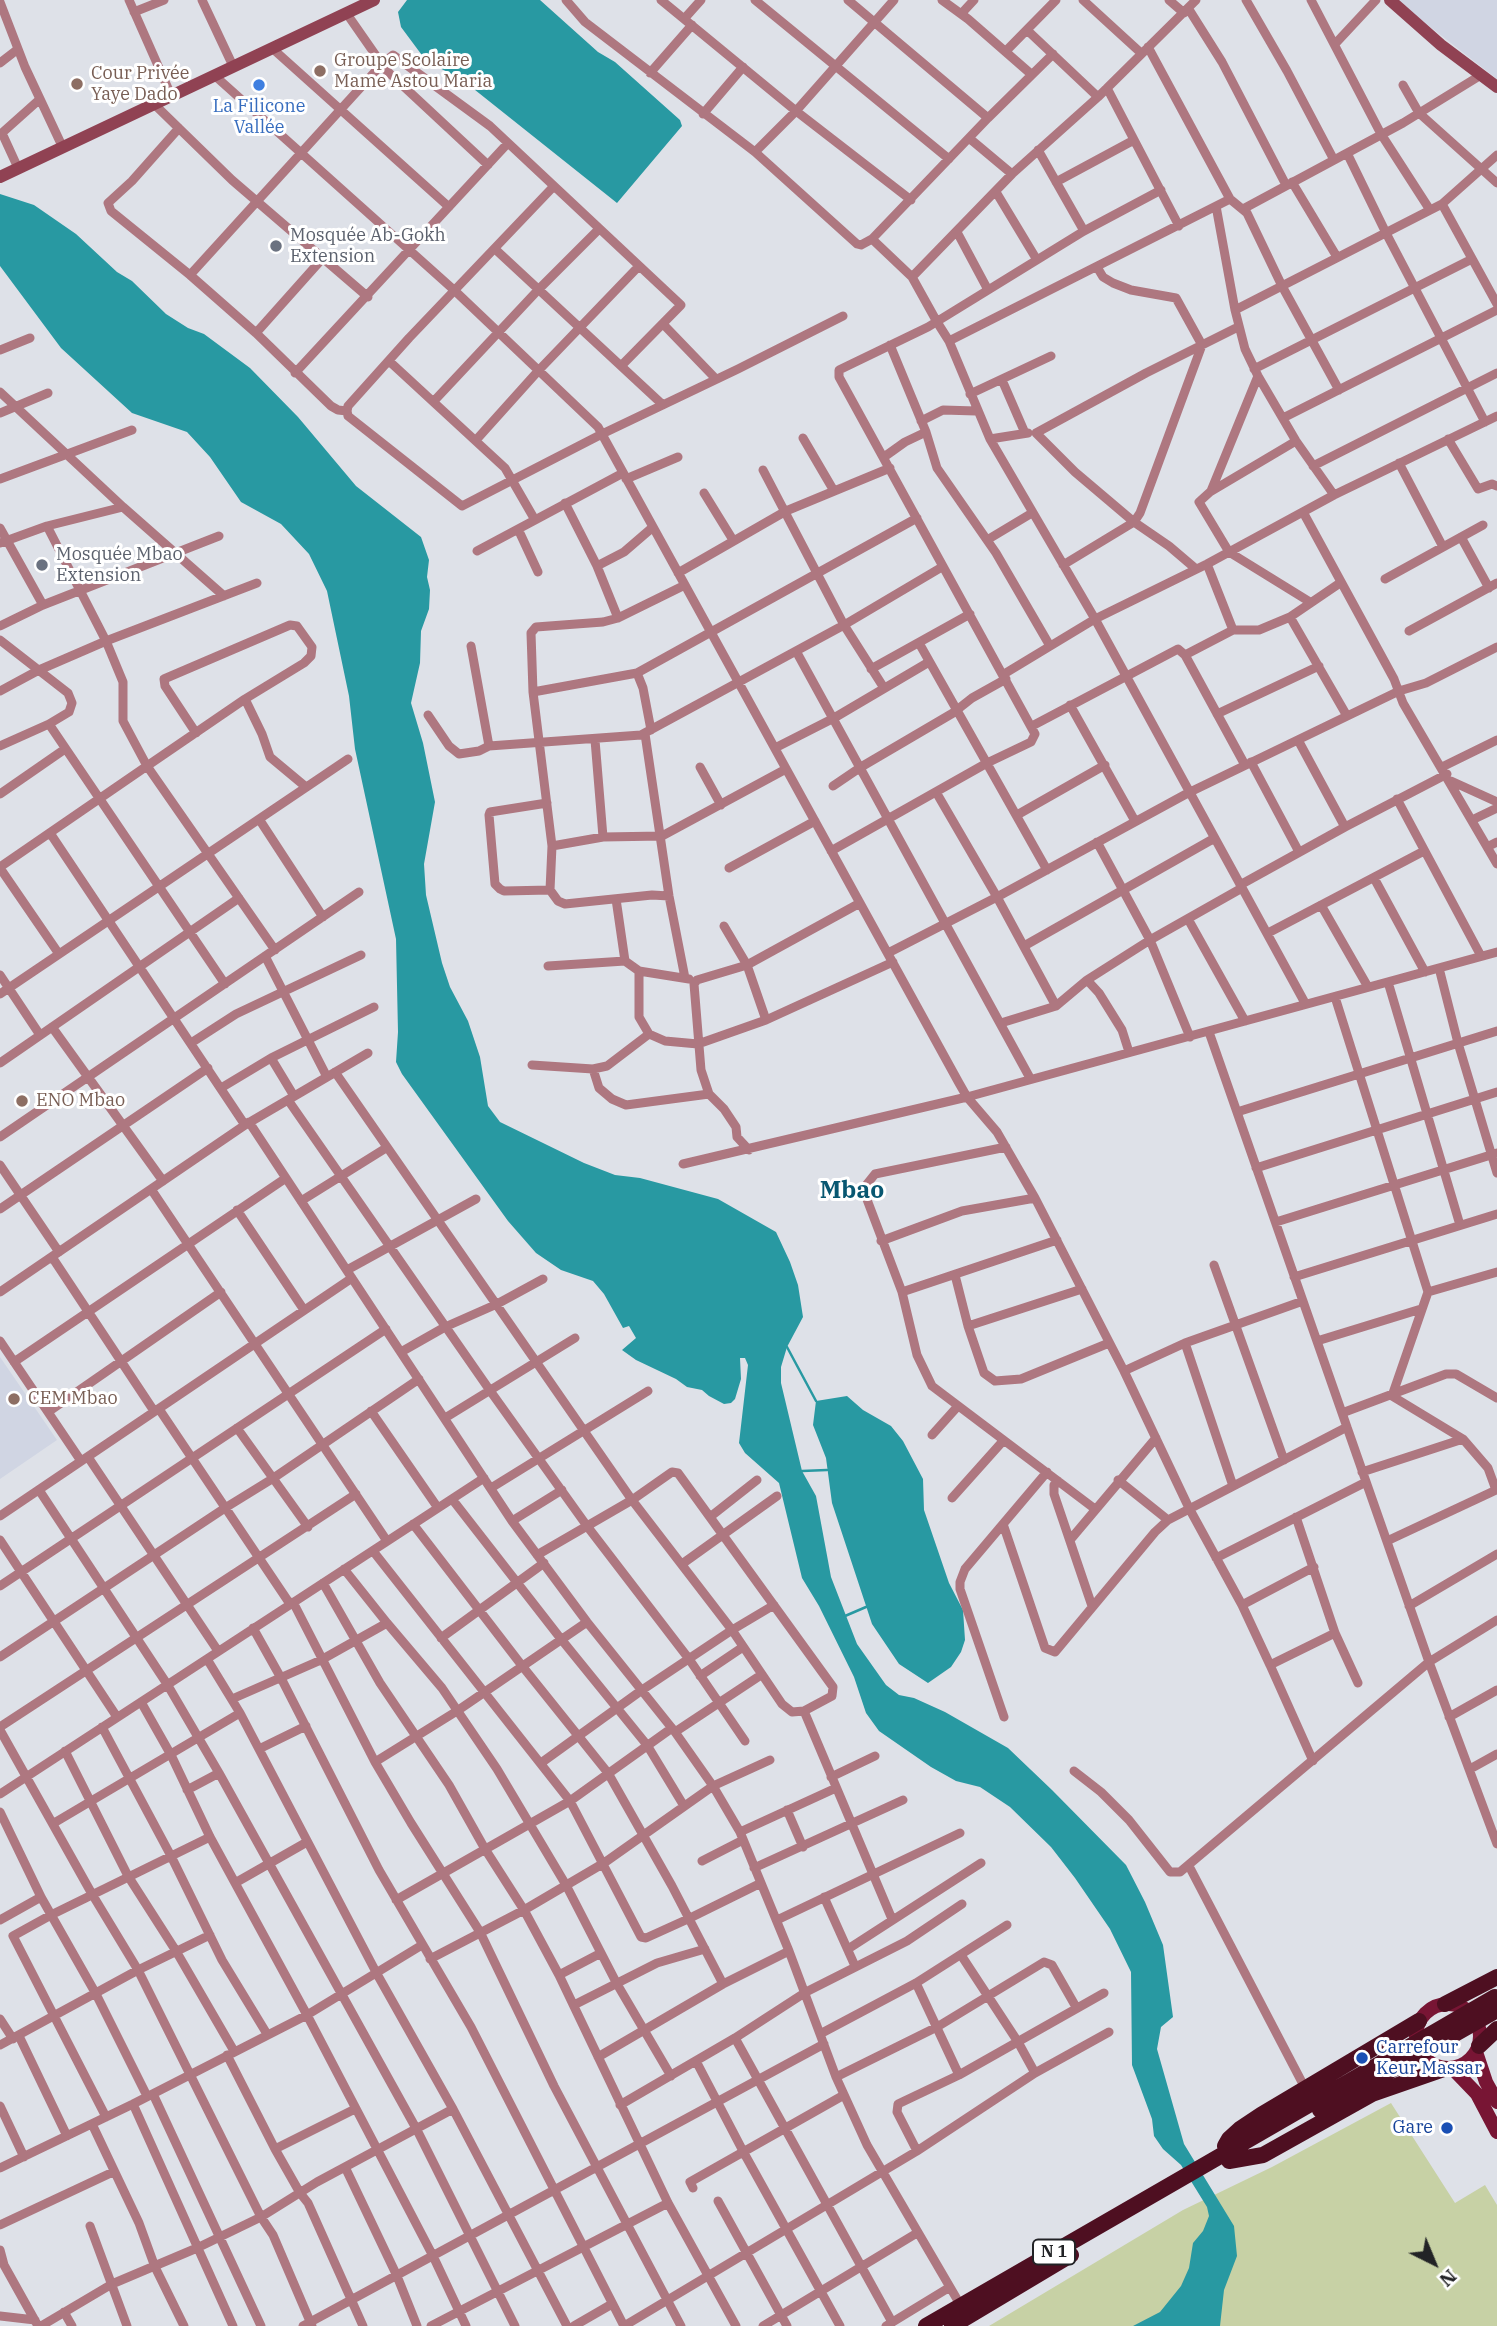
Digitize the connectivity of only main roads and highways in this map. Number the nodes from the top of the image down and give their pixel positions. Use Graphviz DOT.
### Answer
graph roads {
  1 [pos="1497,1977"];
  2 [pos="1496,2001"];
  3 [pos="1445,2004"];
  4 [pos="1419,2021"];
  5 [pos="1497,2029"];
  6 [pos="1478,2049"];
  7 [pos="1448,2069"];
  8 [pos="1497,2102"];
  9 [pos="1497,2132"];
  10 [pos="1225,2158"];
  11 [pos="1186,2181"];
  12 [pos="926,2326"];
  13 [pos="952,2326"];
  1 -- 3 [label="highway"];
  2 -- 10 [label="highway, N 1, bridge"];
  3 -- 4 [label="main road"];
  3 -- 6 [label="main road"];
  4 -- 7 [label="main road"];
  4 -- 10 [label="highway"];
  5 -- 6 [label="highway"];
  6 -- 7 [label="main road"];
  6 -- 8 [label="main road"];
  7 -- 9 [label="main road"];
  7 -- 10 [label="highway"];
  10 -- 11 [label="highway, N 1"];
  11 -- 12 [label="highway, N 1"];
  11 -- 13 [label="highway, N 1"];
}
